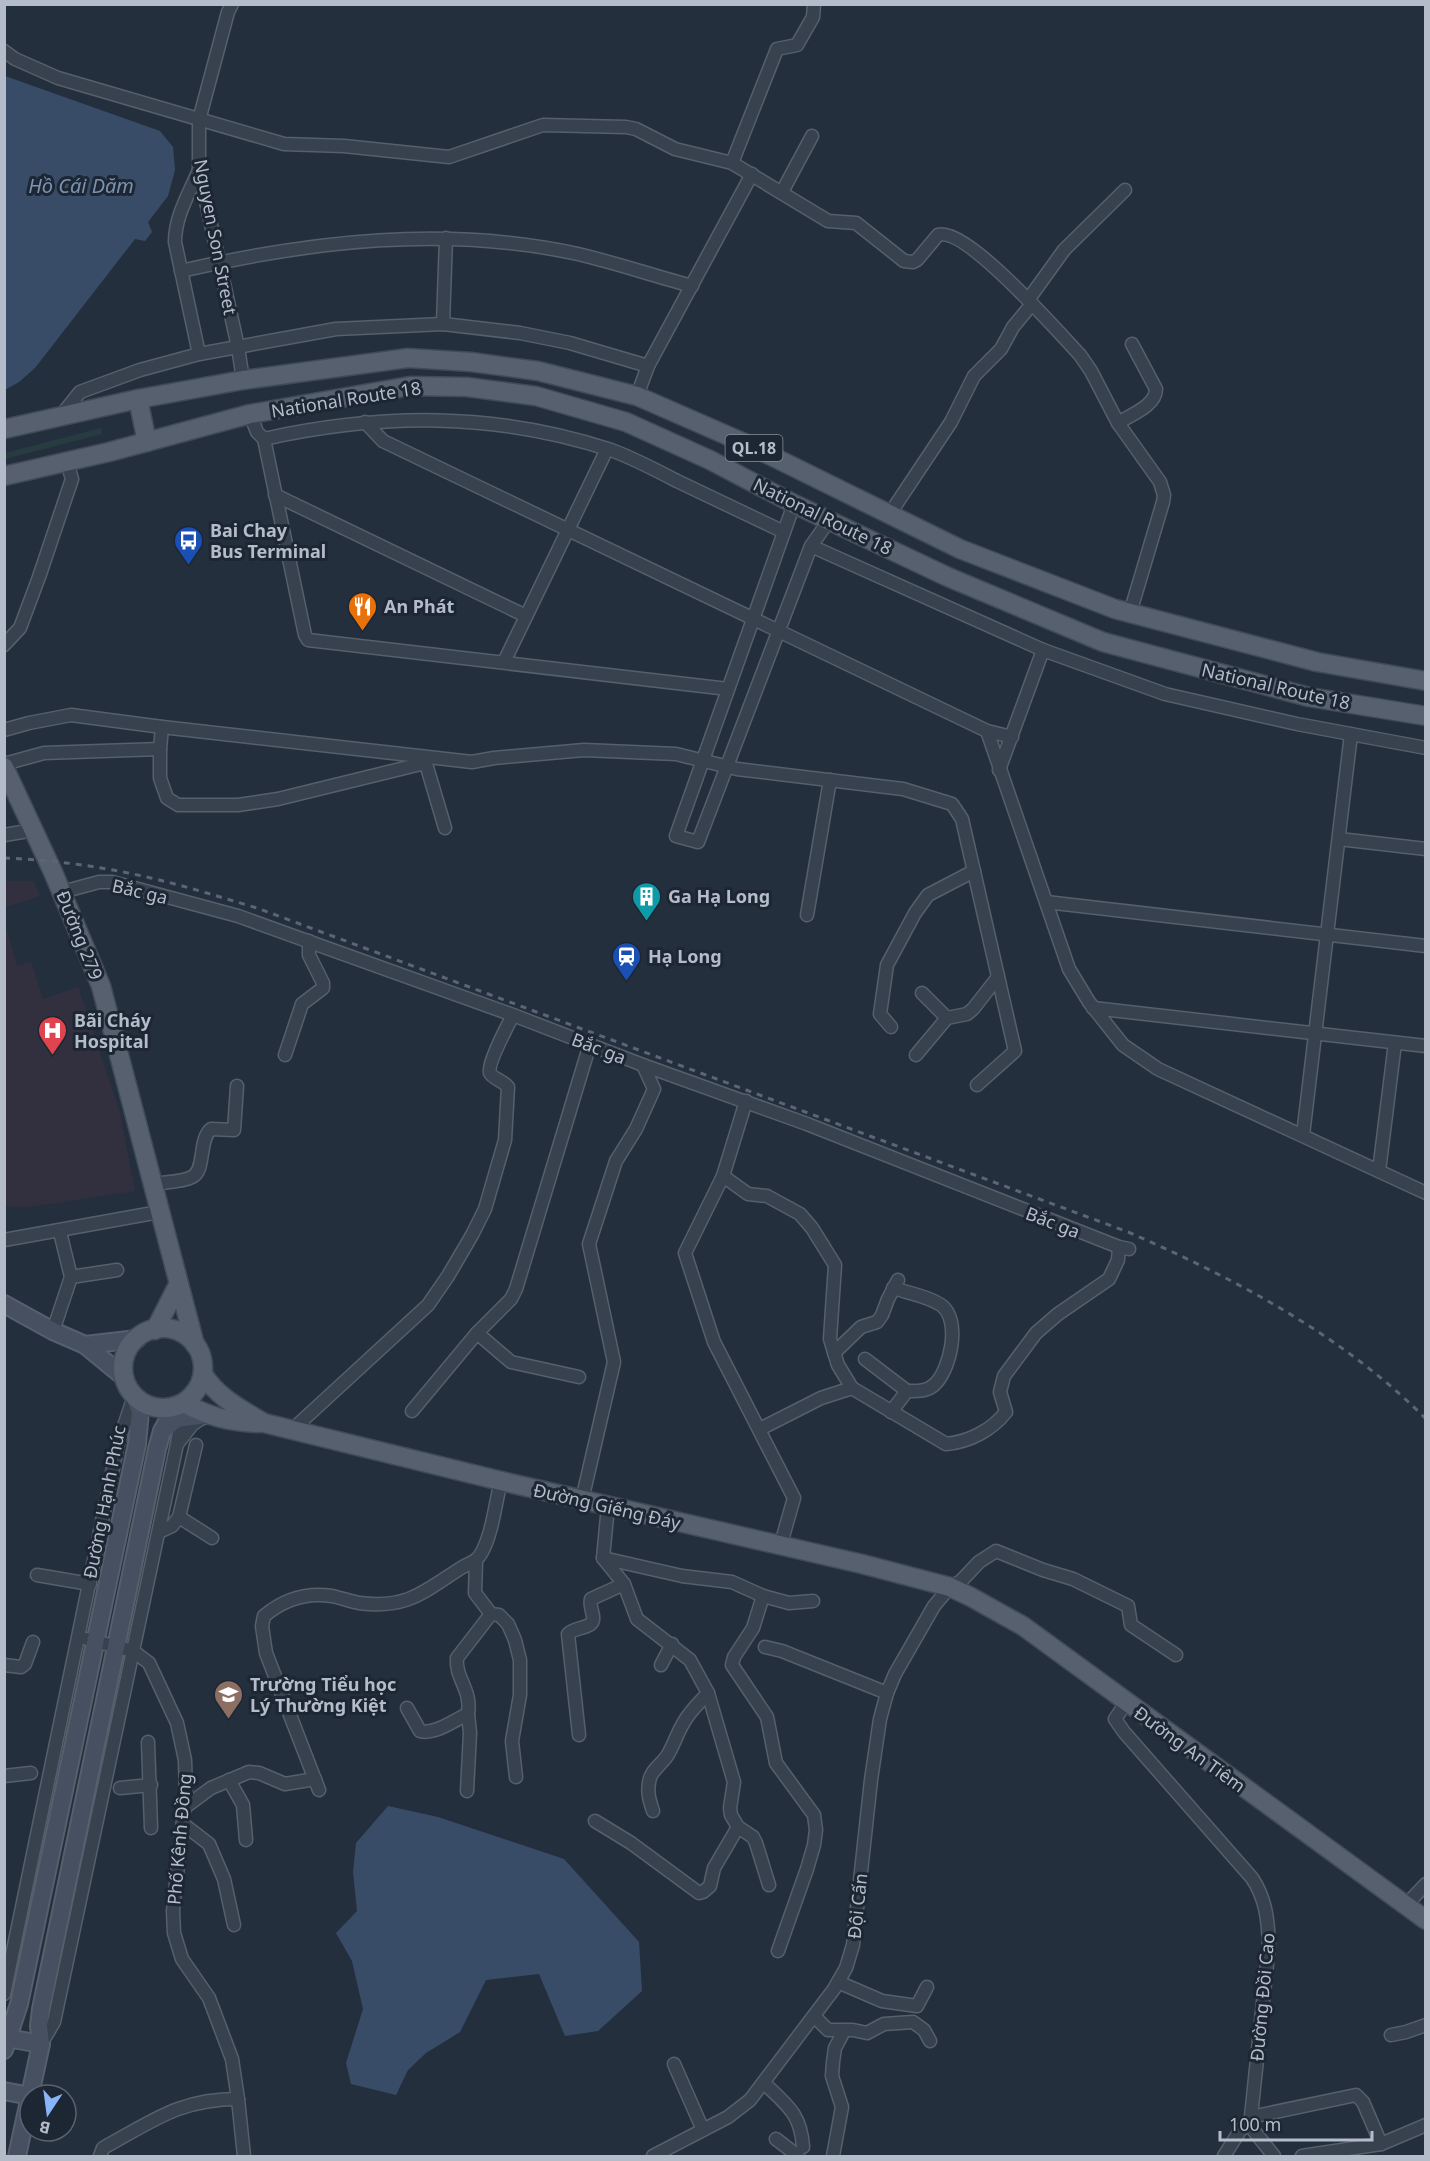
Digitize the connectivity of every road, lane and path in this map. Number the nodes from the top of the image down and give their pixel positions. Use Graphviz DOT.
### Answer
graph roads {
  1 [pos="232,4"];
  2 [pos="814,4"];
  3 [pos="4,51"];
  4 [pos="199,120"];
  5 [pos="812,135"];
  6 [pos="732,163"];
  7 [pos="200,170"];
  8 [pos="752,174"];
  9 [pos="1125,190"];
  10 [pos="782,192"];
  11 [pos="446,238"];
  12 [pos="220,262"];
  13 [pos="181,271"];
  14 [pos="692,286"];
  15 [pos="1030,302"];
  16 [pos="443,324"];
  17 [pos="1132,344"];
  18 [pos="238,347"];
  19 [pos="199,354"];
  20 [pos="648,366"];
  21 [pos="243,380"];
  22 [pos="638,396"];
  23 [pos="138,399"];
  24 [pos="250,414"];
  25 [pos="59,417"];
  26 [pos="365,422"];
  27 [pos="1118,423"];
  28 [pos="4,429"];
  29 [pos="264,439"];
  30 [pos="147,442"];
  31 [pos="607,449"];
  32 [pos="67,462"];
  33 [pos="4,476"];
  34 [pos="842,493"];
  35 [pos="275,495"];
  36 [pos="794,504"];
  37 [pos="889,515"];
  38 [pos="830,519"];
  39 [pos="568,530"];
  40 [pos="784,532"];
  41 [pos="811,546"];
  42 [pos="1130,613"];
  43 [pos="526,616"];
  44 [pos="754,617"];
  45 [pos="779,629"];
  46 [pos="4,645"];
  47 [pos="1043,650"];
  48 [pos="504,662"];
  49 [pos="1425,681"];
  50 [pos="728,689"];
  51 [pos="1425,716"];
  52 [pos="162,727"];
  53 [pos="4,730"];
  54 [pos="987,730"];
  55 [pos="1351,734"];
  56 [pos="1012,737"];
  57 [pos="1425,748"];
  58 [pos="160,749"];
  59 [pos="425,760"];
  60 [pos="703,761"];
  61 [pos="4,766"];
  62 [pos="726,766"];
  63 [pos="999,770"];
  64 [pos="830,780"];
  65 [pos="445,828"];
  66 [pos="34,830"];
  67 [pos="4,835"];
  68 [pos="1339,839"];
  69 [pos="1425,849"];
  70 [pos="974,871"];
  71 [pos="62,892"];
  72 [pos="1046,902"];
  73 [pos="807,915"];
  74 [pos="1328,934"];
  75 [pos="309,941"];
  76 [pos="1425,946"];
  77 [pos="998,976"];
  78 [pos="922,993"];
  79 [pos="1093,1008"];
  80 [pos="513,1015"];
  81 [pos="947,1018"];
  82 [pos="891,1027"];
  83 [pos="1316,1034"];
  84 [pos="1395,1043"];
  85 [pos="590,1044"];
  86 [pos="1425,1046"];
  87 [pos="285,1055"];
  88 [pos="916,1055"];
  89 [pos="643,1065"];
  90 [pos="977,1085"];
  91 [pos="237,1086"];
  92 [pos="746,1101"];
  93 [pos="1304,1135"];
  94 [pos="1379,1171"];
  95 [pos="723,1176"];
  96 [pos="154,1184"];
  97 [pos="1425,1193"];
  98 [pos="159,1212"];
  99 [pos="60,1232"];
  100 [pos="4,1240"];
  101 [pos="117,1270"];
  102 [pos="71,1278"];
  103 [pos="178,1285"];
  104 [pos="5,1307"];
  105 [pos="155,1330"];
  106 [pos="53,1331"];
  107 [pos="477,1333"];
  108 [pos="137,1339"];
  109 [pos="86,1345"];
  110 [pos="195,1345"];
  111 [pos="834,1353"];
  112 [pos="865,1359"];
  113 [pos="203,1374"];
  114 [pos="124,1377"];
  115 [pos="579,1377"];
  116 [pos="852,1388"];
  117 [pos="907,1391"];
  118 [pos="134,1396"];
  119 [pos="178,1409"];
  120 [pos="412,1411"];
  121 [pos="891,1412"];
  122 [pos="206,1415"];
  123 [pos="264,1423"];
  124 [pos="760,1429"];
  125 [pos="292,1430"];
  126 [pos="177,1444"];
  127 [pos="196,1445"];
  128 [pos="501,1481"];
  129 [pos="582,1500"];
  130 [pos="608,1506"];
  131 [pos="179,1517"];
  132 [pos="159,1532"];
  133 [pos="212,1538"];
  134 [pos="780,1547"];
  135 [pos="603,1558"];
  136 [pos="476,1561"];
  137 [pos="37,1575"];
  138 [pos="90,1584"];
  139 [pos="624,1584"];
  140 [pos="950,1587"];
  141 [pos="762,1596"];
  142 [pos="813,1601"];
  143 [pos="492,1614"];
  144 [pos="88,1639"];
  145 [pos="33,1642"];
  146 [pos="672,1644"];
  147 [pos="116,1645"];
  148 [pos="765,1647"];
  149 [pos="133,1651"];
  150 [pos="1176,1655"];
  151 [pos="4,1665"];
  152 [pos="661,1665"];
  153 [pos="708,1693"];
  154 [pos="887,1693"];
  155 [pos="1126,1703"];
  156 [pos="407,1708"];
  157 [pos="468,1714"];
  158 [pos="579,1735"];
  159 [pos="148,1742"];
  160 [pos="31,1773"];
  161 [pos="4,1776"];
  162 [pos="516,1777"];
  163 [pos="229,1780"];
  164 [pos="151,1785"];
  165 [pos="120,1788"];
  166 [pos="467,1791"];
  167 [pos="184,1809"];
  168 [pos="653,1811"];
  169 [pos="595,1821"];
  170 [pos="183,1824"];
  171 [pos="738,1827"];
  172 [pos="152,1828"];
  173 [pos="246,1840"];
  174 [pos="1425,1884"];
  175 [pos="769,1885"];
  176 [pos="1406,1905"];
  177 [pos="1425,1920"];
  178 [pos="234,1925"];
  179 [pos="778,1951"];
  180 [pos="838,1982"];
  181 [pos="927,1987"];
  182 [pos="4,1994"];
  183 [pos="814,2016"];
  184 [pos="1425,2025"];
  185 [pos="844,2031"];
  186 [pos="1390,2035"];
  187 [pos="5,2040"];
  188 [pos="930,2041"];
  189 [pos="41,2044"];
  190 [pos="674,2064"];
  191 [pos="33,2083"];
  192 [pos="764,2083"];
  193 [pos="238,2099"];
  194 [pos="1250,2121"];
  195 [pos="1425,2125"];
  196 [pos="703,2130"];
  197 [pos="776,2139"];
  198 [pos="1380,2144"];
  199 [pos="801,2152"];
  200 [pos="100,2157"];
  201 [pos="244,2157"];
  202 [pos="653,2157"];
  203 [pos="833,2157"];
  204 [pos="1224,2157"];
  205 [pos="1274,2157"];
  206 [pos="1302,2157"];
  1 -- 4 [label="street, Nguyen Son Street"];
  2 -- 6 [label="street"];
  3 -- 4 [label="street"];
  4 -- 6 [label="street"];
  4 -- 7 [label="street, Nguyen Son Street"];
  5 -- 10 [label="street"];
  6 -- 8 [label="street"];
  7 -- 12 [label="street, Nguyen Son Street"];
  7 -- 13 [label="street"];
  8 -- 10 [label="street"];
  8 -- 14 [label="street"];
  9 -- 15 [label="street"];
  10 -- 15 [label="street"];
  11 -- 12 [label="street"];
  11 -- 14 [label="street"];
  11 -- 16 [label="street"];
  12 -- 13 [label="street"];
  12 -- 18 [label="street, Nguyen Son Street"];
  13 -- 19 [label="street"];
  14 -- 20 [label="street"];
  15 -- 27 [label="street"];
  15 -- 37 [label="street"];
  16 -- 18 [label="street"];
  16 -- 20 [label="street"];
  17 -- 27 [label="street"];
  18 -- 19 [label="street"];
  18 -- 21 [label="street, Nguyen Son Street"];
  19 -- 25 [label="street"];
  20 -- 22 [label="street"];
  21 -- 22 [label="main road, National Route 18 / QL.18"];
  21 -- 23 [label="main road, National Route 18 / QL.18"];
  22 -- 34 [label="main road, National Route 18 / QL.18"];
  23 -- 25 [label="main road, National Route 18 / QL.18"];
  23 -- 30 [label="main road"];
  24 -- 29 [label="street"];
  24 -- 30 [label="main road, National Route 18 / QL.18"];
  24 -- 36 [label="main road, National Route 18 / QL.18"];
  25 -- 28 [label="main road, National Route 18 / QL.18"];
  26 -- 29 [label="street"];
  26 -- 31 [label="street"];
  26 -- 39 [label="street"];
  27 -- 42 [label="street"];
  29 -- 35 [label="street"];
  30 -- 32 [label="main road, National Route 18 / QL.18"];
  31 -- 39 [label="street"];
  31 -- 40 [label="street"];
  32 -- 33 [label="main road, National Route 18 / QL.18"];
  32 -- 46 [label="street"];
  34 -- 37 [label="main road, National Route 18 / QL.18"];
  34 -- 38 [label="main road"];
  35 -- 43 [label="street"];
  35 -- 48 [label="street"];
  36 -- 38 [label="main road, National Route 18 / QL.18"];
  36 -- 40 [label="street"];
  37 -- 42 [label="main road, National Route 18 / QL.18"];
  38 -- 41 [label="street"];
  38 -- 51 [label="main road, National Route 18 / QL.18"];
  39 -- 43 [label="street"];
  39 -- 44 [label="street"];
  40 -- 44 [label="street"];
  41 -- 45 [label="street"];
  41 -- 47 [label="street"];
  42 -- 49 [label="main road, National Route 18 / QL.18"];
  43 -- 48 [label="street"];
  44 -- 45 [label="street"];
  44 -- 50 [label="street"];
  45 -- 54 [label="street"];
  45 -- 62 [label="street"];
  47 -- 55 [label="street"];
  47 -- 56 [label="street"];
  48 -- 50 [label="street"];
  50 -- 60 [label="street"];
  52 -- 53 [label="street"];
  52 -- 58 [label="street"];
  52 -- 59 [label="street"];
  54 -- 56 [label="street"];
  54 -- 63 [label="street"];
  55 -- 57 [label="street"];
  55 -- 68 [label="street"];
  56 -- 63 [label="street"];
  58 -- 59 [label="street"];
  58 -- 61 [label="street"];
  59 -- 60 [label="street"];
  59 -- 65 [label="street"];
  60 -- 62 [label="street"];
  60 -- 62 [label="street"];
  61 -- 66 [label="main road, Đường 279"];
  62 -- 64 [label="street"];
  63 -- 72 [label="street"];
  64 -- 70 [label="street"];
  64 -- 73 [label="street"];
  66 -- 67 [label="street"];
  66 -- 71 [label="main road, Đường 279"];
  68 -- 69 [label="street"];
  68 -- 74 [label="street"];
  70 -- 77 [label="street"];
  70 -- 82 [label="street"];
  71 -- 75 [label="street, Bắc ga"];
  71 -- 96 [label="main road, Đường 279"];
  72 -- 74 [label="street"];
  72 -- 79 [label="street"];
  74 -- 76 [label="street"];
  74 -- 83 [label="street"];
  75 -- 80 [label="street, Bắc ga"];
  75 -- 87 [label="street"];
  77 -- 81 [label="street"];
  77 -- 90 [label="street"];
  78 -- 81 [label="street"];
  79 -- 83 [label="street"];
  79 -- 93 [label="street"];
  80 -- 85 [label="street, Bắc ga"];
  80 -- 125 [label="street"];
  81 -- 88 [label="street"];
  83 -- 84 [label="street"];
  83 -- 93 [label="street"];
  84 -- 86 [label="street"];
  84 -- 94 [label="street"];
  85 -- 89 [label="street, Bắc ga"];
  85 -- 107 [label="street"];
  89 -- 92 [label="street, Bắc ga"];
  89 -- 129 [label="street"];
  91 -- 96 [label="street"];
  92 -- 95 [label="street"];
  92 -- 121 [label="street, Bắc ga"];
  93 -- 94 [label="street"];
  94 -- 97 [label="street"];
  95 -- 111 [label="street"];
  95 -- 124 [label="street"];
  96 -- 98 [label="main road, Đường 279"];
  98 -- 99 [label="street"];
  98 -- 103 [label="main road, Đường 279"];
  99 -- 100 [label="street"];
  99 -- 102 [label="street"];
  101 -- 102 [label="street"];
  102 -- 106 [label="street"];
  103 -- 105 [label="main road"];
  103 -- 110 [label="main road, Đường 279"];
  104 -- 106 [label="main road"];
  105 -- 108 [label="main road"];
  105 -- 110 [label="main road"];
  106 -- 109 [label="main road"];
  107 -- 115 [label="street"];
  107 -- 120 [label="street"];
  108 -- 109 [label="main road"];
  108 -- 114 [label="main road"];
  109 -- 114 [label="main road"];
  110 -- 113 [label="main road"];
  111 -- 116 [label="street"];
  111 -- 117 [label="street"];
  112 -- 117 [label="street"];
  113 -- 119 [label="main road"];
  113 -- 123 [label="main road, Đường Giếng Đáy"];
  114 -- 118 [label="main road"];
  116 -- 121 [label="street"];
  116 -- 124 [label="street"];
  117 -- 121 [label="street"];
  118 -- 119 [label="main road"];
  118 -- 138 [label="street, Đường Hạnh Phúc"];
  118 -- 144 [label="main road, Đường Hạnh Phúc"];
  119 -- 122 [label="main road, Đường Giếng Đáy"];
  119 -- 126 [label="street"];
  119 -- 147 [label="main road"];
  122 -- 123 [label="main road, Đường Giếng Đáy"];
  122 -- 126 [label="street"];
  123 -- 125 [label="main road, Đường Giếng Đáy"];
  124 -- 134 [label="street"];
  125 -- 128 [label="main road, Đường Giếng Đáy"];
  126 -- 132 [label="street"];
  127 -- 131 [label="street"];
  128 -- 129 [label="main road, Đường Giếng Đáy"];
  128 -- 136 [label="street"];
  129 -- 130 [label="main road, Đường Giếng Đáy"];
  130 -- 134 [label="main road, Đường Giếng Đáy"];
  130 -- 135 [label="street"];
  131 -- 132 [label="street"];
  131 -- 133 [label="street"];
  132 -- 149 [label="street"];
  134 -- 140 [label="main road, Đường Giếng Đáy"];
  135 -- 139 [label="street"];
  135 -- 141 [label="street"];
  136 -- 143 [label="street"];
  136 -- 163 [label="street"];
  137 -- 138 [label="street"];
  138 -- 144 [label="street, Đường Hạnh Phúc"];
  139 -- 146 [label="street"];
  139 -- 158 [label="street"];
  140 -- 150 [label="street, Đội Cấn"];
  140 -- 154 [label="street, Đội Cấn"];
  140 -- 155 [label="main road, Đường An Tiêm"];
  141 -- 142 [label="street"];
  141 -- 179 [label="street"];
  143 -- 157 [label="street"];
  143 -- 162 [label="street"];
  144 -- 147 [label="street"];
  144 -- 182 [label="street, Đường Hạnh Phúc"];
  144 -- 187 [label="main road, Đường Hạnh Phúc"];
  145 -- 151 [label="street"];
  146 -- 152 [label="street"];
  146 -- 153 [label="street"];
  147 -- 149 [label="street"];
  147 -- 189 [label="main road"];
  148 -- 154 [label="street"];
  149 -- 167 [label="street, Phố Kênh Đồng"];
  149 -- 189 [label="street"];
  153 -- 168 [label="street"];
  153 -- 171 [label="street"];
  154 -- 180 [label="street, Đội Cấn"];
  155 -- 176 [label="main road, Đường An Tiêm"];
  155 -- 194 [label="street, Đường Đồi Cao"];
  156 -- 157 [label="street"];
  157 -- 166 [label="street"];
  159 -- 164 [label="street"];
  160 -- 161 [label="street"];
  163 -- 167 [label="street"];
  163 -- 173 [label="street"];
  164 -- 165 [label="street"];
  164 -- 172 [label="street"];
  167 -- 170 [label="street, Phố Kênh Đồng"];
  169 -- 171 [label="street"];
  170 -- 178 [label="street"];
  170 -- 193 [label="street, Phố Kênh Đồng"];
  171 -- 175 [label="street"];
  174 -- 176 [label="street"];
  176 -- 177 [label="main road, Đường An Tiêm"];
  180 -- 181 [label="street"];
  180 -- 183 [label="street, Đội Cấn"];
  183 -- 185 [label="street"];
  183 -- 192 [label="street, Đội Cấn"];
  184 -- 186 [label="street"];
  185 -- 188 [label="street"];
  185 -- 203 [label="street"];
  187 -- 189 [label="main road"];
  189 -- 191 [label="main road"];
  190 -- 196 [label="street"];
  192 -- 196 [label="street, Đội Cấn"];
  192 -- 199 [label="street"];
  193 -- 200 [label="street"];
  193 -- 201 [label="street, Phố Kênh Đồng"];
  194 -- 198 [label="street"];
  194 -- 204 [label="street"];
  194 -- 205 [label="street"];
  195 -- 198 [label="street"];
  196 -- 202 [label="street, Đội Cấn"];
  197 -- 199 [label="street"];
  198 -- 206 [label="street"];
}
